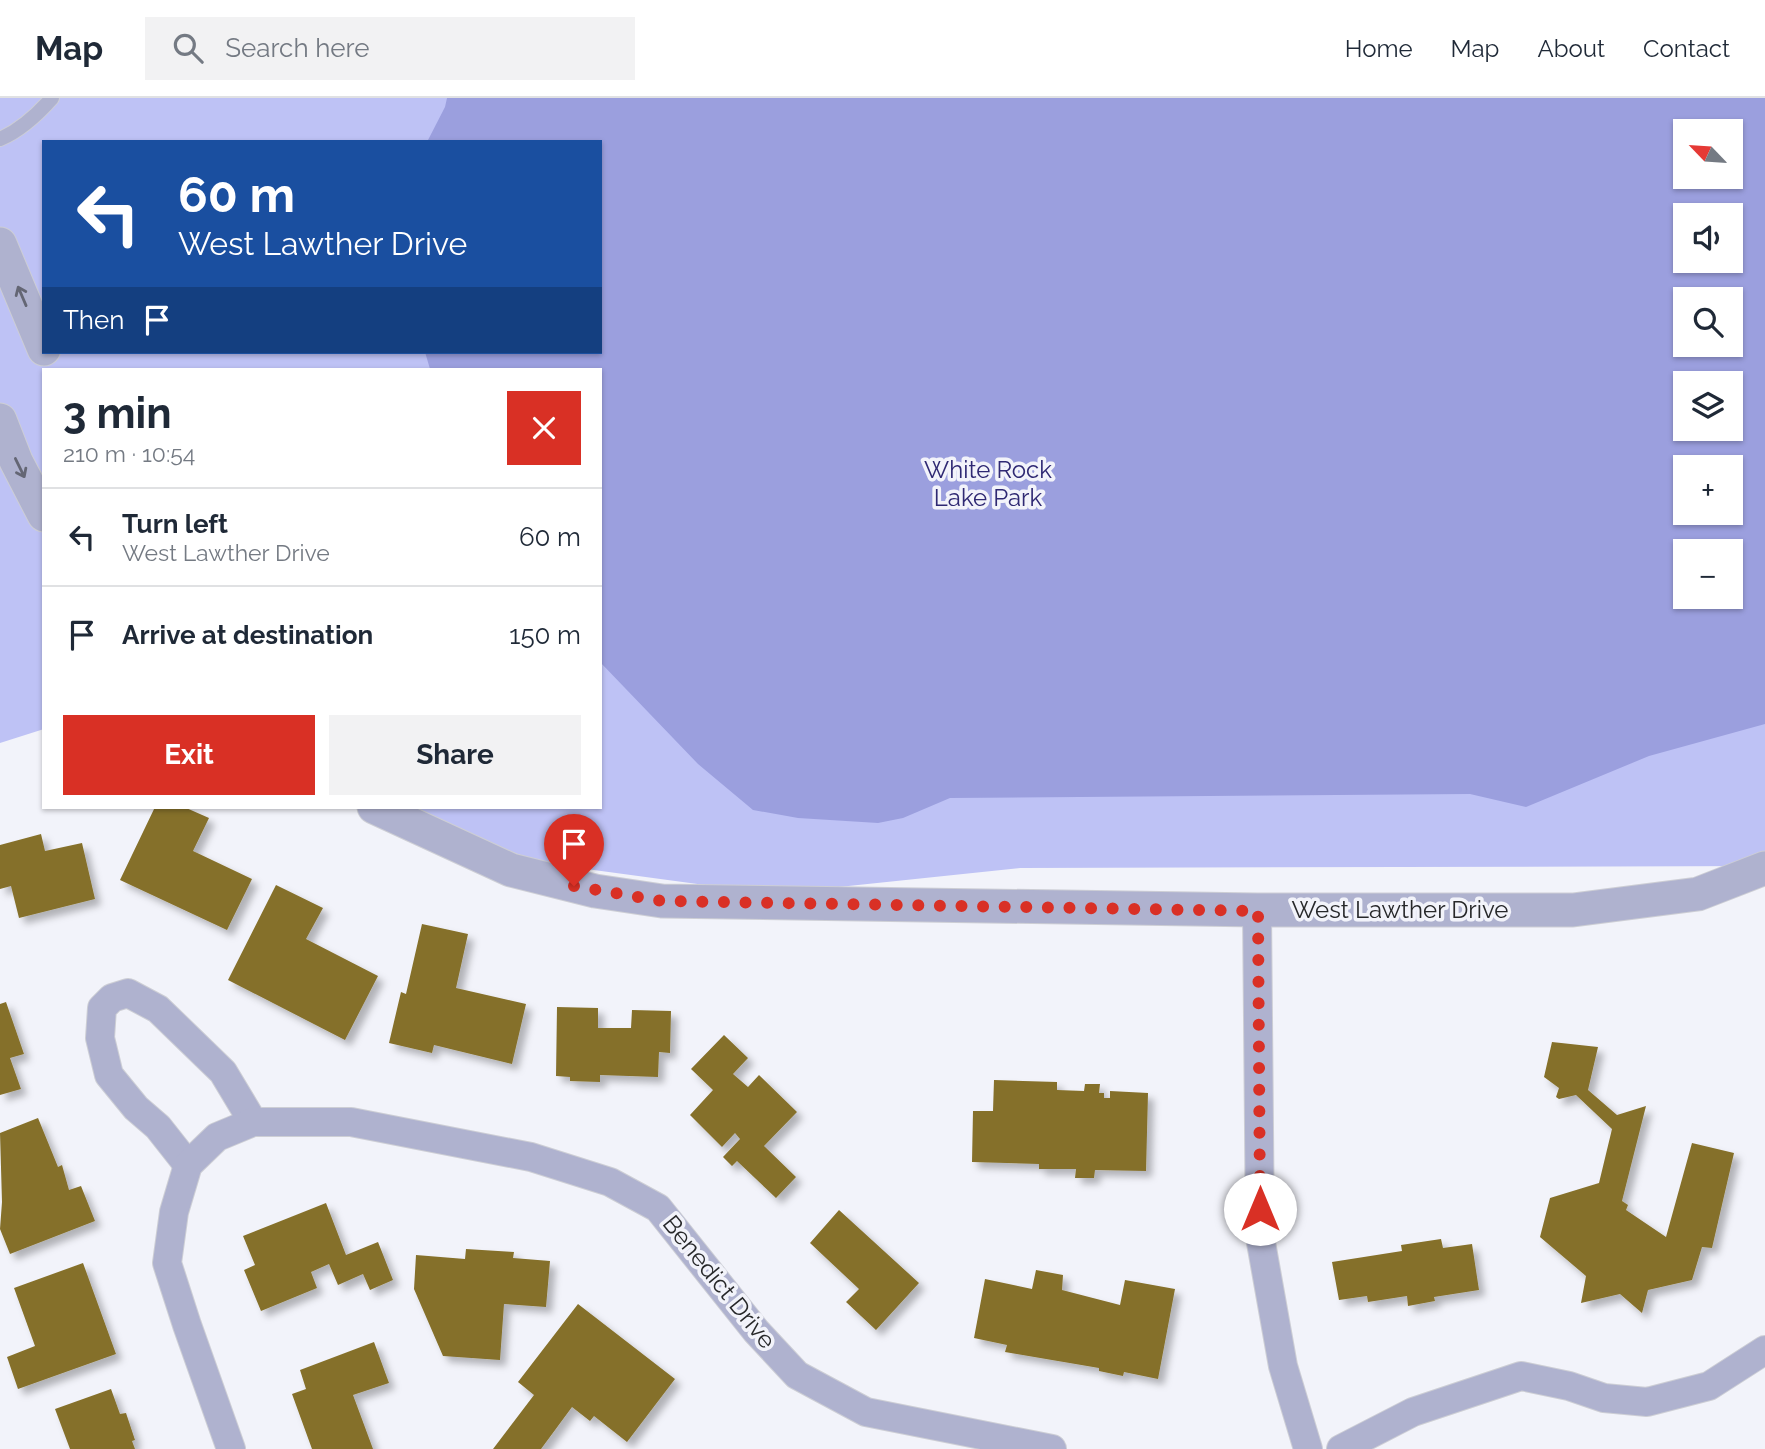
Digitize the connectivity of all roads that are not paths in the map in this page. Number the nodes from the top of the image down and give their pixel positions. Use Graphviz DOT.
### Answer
graph roads {
  1 [pos="52,98"];
  2 [pos="0,139"];
  3 [pos="0,244"];
  4 [pos="42,345"];
  5 [pos="0,420"];
  6 [pos="42,511"];
  7 [pos="378,809"];
  8 [pos="1765,868"];
  9 [pos="1258,911"];
  10 [pos="253,1122"];
  11 [pos="188,1166"];
  12 [pos="1765,1350"];
  13 [pos="231,1449"];
  14 [pos="1052,1449"];
  15 [pos="1308,1449"];
  16 [pos="1341,1449"];
  1 -- 2 [label="lane"];
  4 -- 3 [label="street, one-way"];
  5 -- 6 [label="street, one-way"];
  7 -- 9 [label="street, West Lawther Drive"];
  8 -- 9 [label="street, West Lawther Drive"];
  9 -- 15 [label="street"];
  10 -- 11 [label="street, Benedict Drive"];
  10 -- 11 [label="street"];
  10 -- 14 [label="street, Benedict Drive"];
  11 -- 13 [label="street, Benedict Drive"];
  12 -- 16 [label="street"];
}
